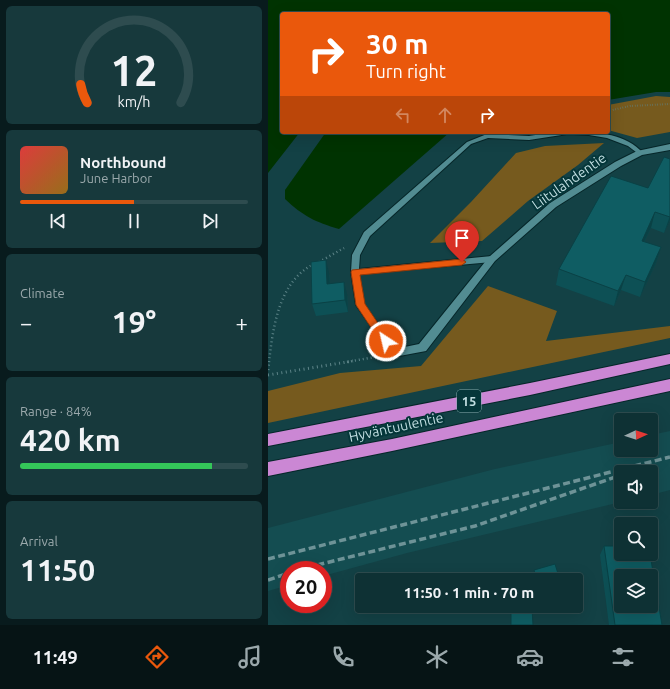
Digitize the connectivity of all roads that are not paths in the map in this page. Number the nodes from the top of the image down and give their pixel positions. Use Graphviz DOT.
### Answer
graph roads {
  1 [pos="555,134"];
  2 [pos="595,134"];
  3 [pos="670,147"];
  4 [pos="640,153"];
  5 [pos="492,259"];
  6 [pos="355,272"];
  7 [pos="394,353"];
  8 [pos="670,359"];
  9 [pos="670,385"];
  10 [pos="268,440"];
  11 [pos="268,469"];
  1 -- 6 [label="lane"];
  2 -- 4 [label="lane"];
  3 -- 4 [label="street, Liitulahdentie"];
  4 -- 5 [label="street, Liitulahdentie"];
  5 -- 6 [label="lane"];
  5 -- 7 [label="street, Liitulahdentie"];
  6 -- 7 [label="lane"];
  8 -- 10 [label="highway, Hyväntuulentie / 15"];
  9 -- 11 [label="highway, Hyväntuulentie / 15"];
}
